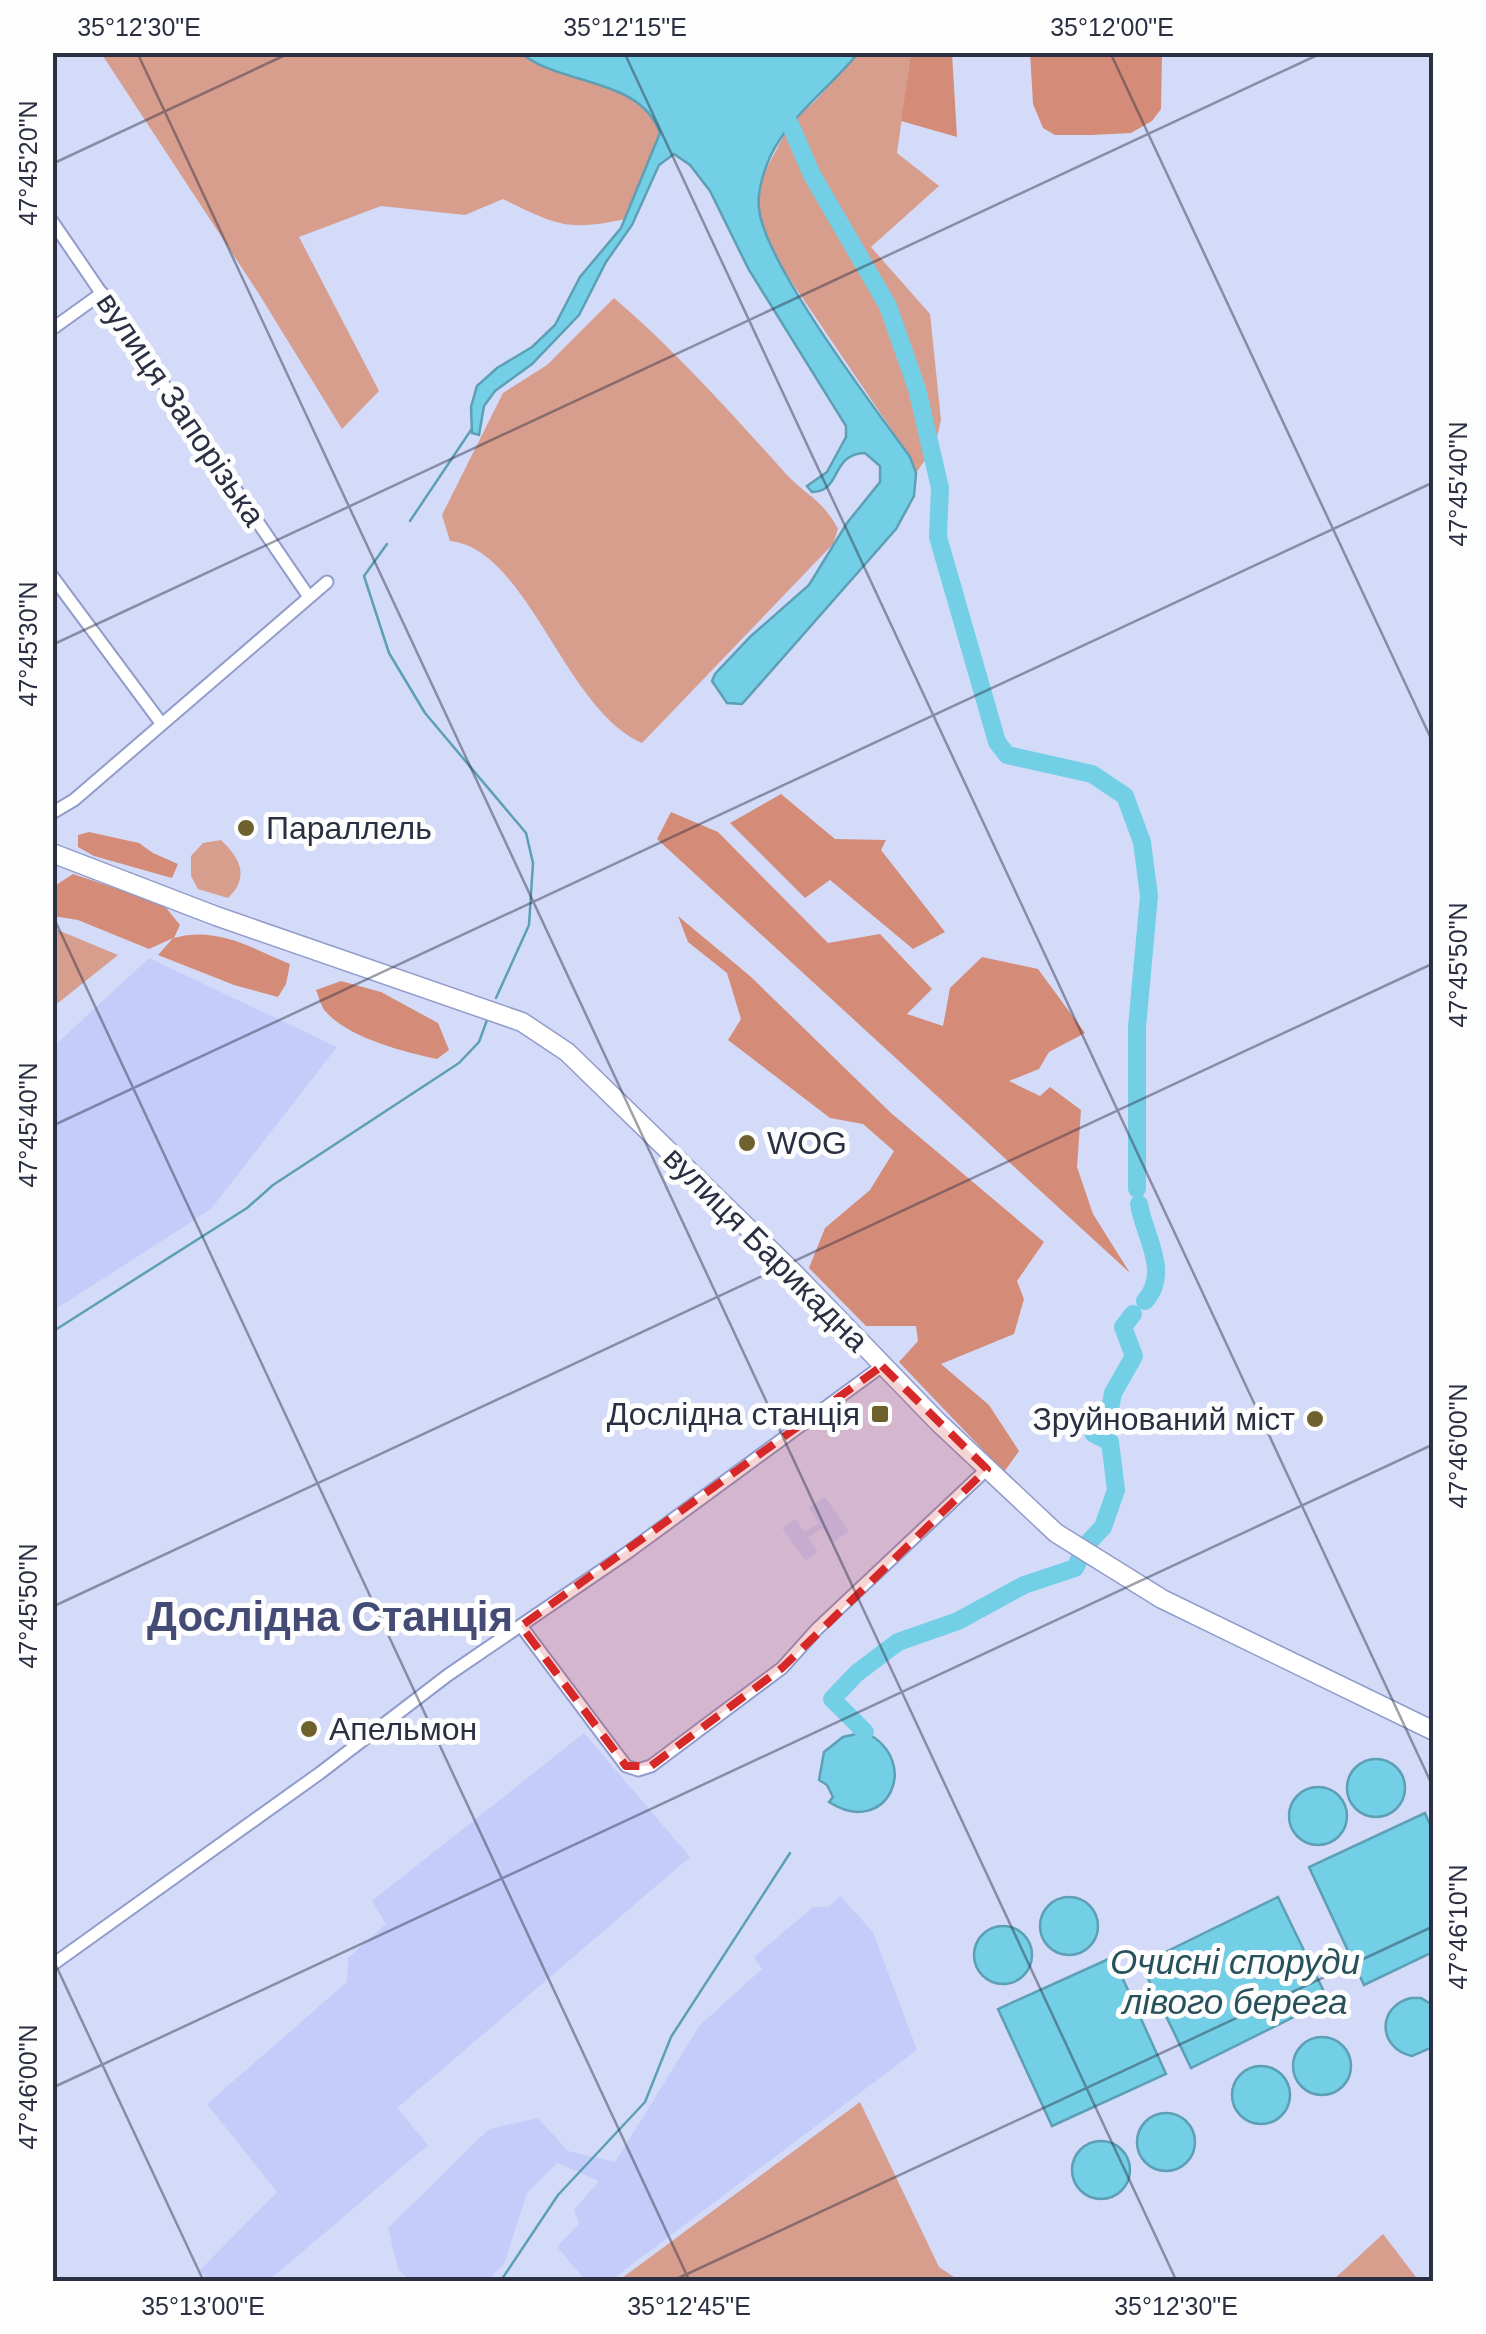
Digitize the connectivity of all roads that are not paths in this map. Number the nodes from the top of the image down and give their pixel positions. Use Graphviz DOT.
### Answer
graph roads {
  1 [pos="52,221"];
  2 [pos="102,293"];
  3 [pos="52,329"];
  4 [pos="52,576"];
  5 [pos="327,582"];
  6 [pos="308,597"];
  7 [pos="161,724"];
  8 [pos="52,812"];
  9 [pos="52,854"];
  10 [pos="882,1366"];
  11 [pos="988,1469"];
  12 [pos="521,1626"];
  13 [pos="1434,1730"];
  14 [pos="52,1965"];
  1 -- 2 [label="street, вулиця Запорізька"];
  2 -- 3 [label="street"];
  2 -- 6 [label="street, вулиця Запорізька"];
  4 -- 7 [label="street"];
  5 -- 6 [label="street"];
  6 -- 7 [label="street"];
  7 -- 8 [label="street"];
  9 -- 10 [label="main road, вулиця Барикадна"];
  10 -- 11 [label="main road, вулиця Барикадна"];
  10 -- 12 [label="street"];
  11 -- 12 [label="street"];
  11 -- 13 [label="main road, вулиця Барикадна"];
  12 -- 14 [label="street"];
}
